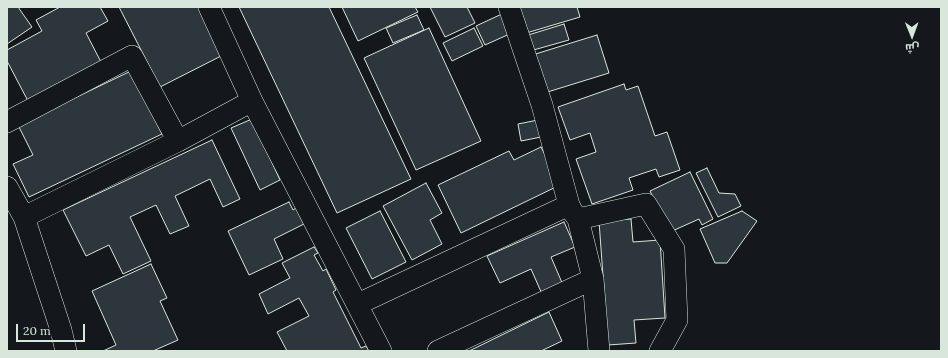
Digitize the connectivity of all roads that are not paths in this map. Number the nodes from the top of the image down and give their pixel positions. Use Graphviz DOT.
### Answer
graph roads {
  1 [pos="209,7"];
  2 [pos="509,7"];
  3 [pos="252,101"];
  4 [pos="7,122"];
  5 [pos="178,141"];
  6 [pos="7,187"];
  7 [pos="574,212"];
  8 [pos="24,217"];
  9 [pos="593,279"];
  10 [pos="358,304"];
  11 [pos="66,351"];
  12 [pos="381,351"];
  13 [pos="438,351"];
  14 [pos="599,351"];
  15 [pos="660,351"];
  1 -- 3 [label="street"];
  2 -- 7 [label="street"];
  3 -- 5 [label="street"];
  3 -- 10 [label="street"];
  4 -- 5 [label="street"];
  5 -- 8 [label="street"];
  6 -- 8 [label="street"];
  7 -- 9 [label="street"];
  7 -- 10 [label="street"];
  7 -- 15 [label="street"];
  8 -- 11 [label="street"];
  9 -- 13 [label="street"];
  9 -- 14 [label="street"];
  10 -- 12 [label="street"];
}
